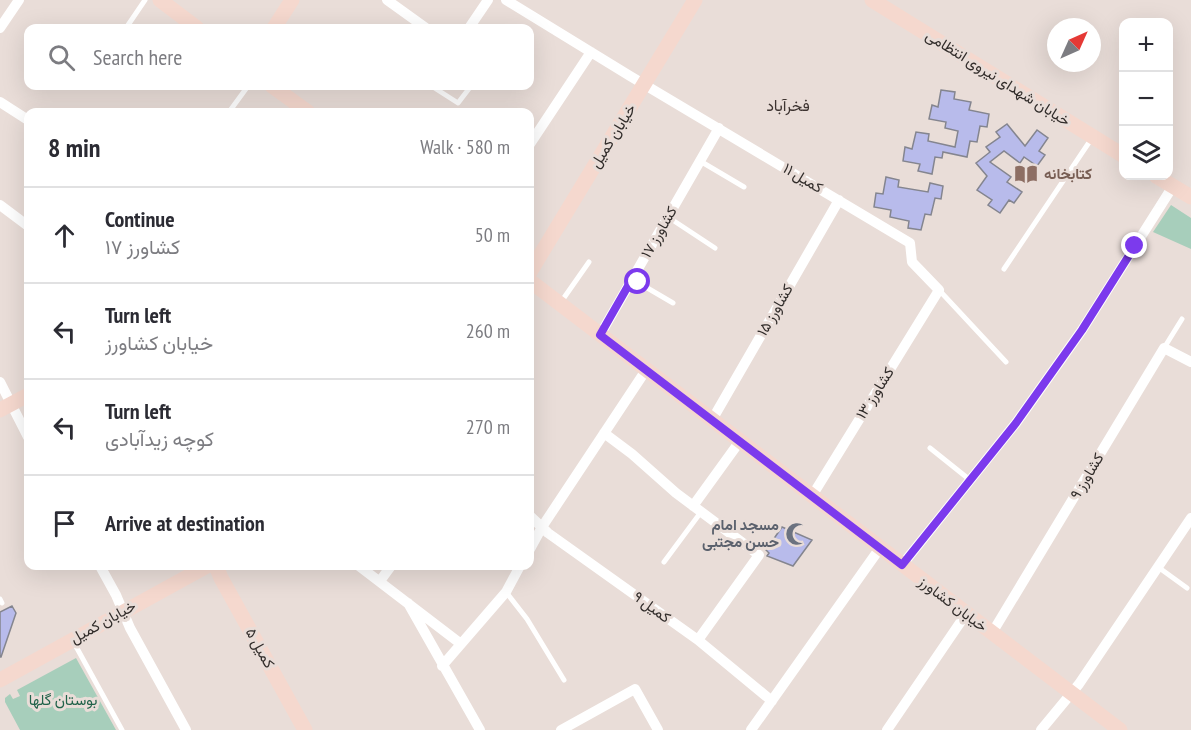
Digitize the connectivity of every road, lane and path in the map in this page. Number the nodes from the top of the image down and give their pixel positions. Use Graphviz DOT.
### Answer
graph roads {
  1 [pos="19,0"];
  2 [pos="145,0"];
  3 [pos="160,0"];
  4 [pos="292,0"];
  5 [pos="387,0"];
  6 [pos="488,0"];
  7 [pos="506,0"];
  8 [pos="695,0"];
  9 [pos="872,0"];
  10 [pos="129,24"];
  11 [pos="192,24"];
  12 [pos="277,24"];
  13 [pos="420,24"];
  14 [pos="472,24"];
  15 [pos="0,28"];
  16 [pos="591,52"];
  17 [pos="645,84"];
  18 [pos="245,90"];
  19 [pos="278,90"];
  20 [pos="438,90"];
  21 [pos="468,90"];
  22 [pos="0,102"];
  23 [pos="232,108"];
  24 [pos="302,108"];
  25 [pos="24,117"];
  26 [pos="719,128"];
  27 [pos="1093,136"];
  28 [pos="534,138"];
  29 [pos="1119,153"];
  30 [pos="700,161"];
  31 [pos="1163,180"];
  32 [pos="1173,186"];
  33 [pos="744,187"];
  34 [pos="1191,197"];
  35 [pos="839,200"];
  36 [pos="0,205"];
  37 [pos="668,217"];
  38 [pos="24,223"];
  39 [pos="715,248"];
  40 [pos="589,262"];
  41 [pos="534,265"];
  42 [pos="1005,270"];
  43 [pos="632,279"];
  44 [pos="534,284"];
  45 [pos="939,290"];
  46 [pos="673,303"];
  47 [pos="560,304"];
  48 [pos="1182,319"];
  49 [pos="600,335"];
  50 [pos="1164,348"];
  51 [pos="1006,362"];
  52 [pos="1191,362"];
  53 [pos="646,370"];
  54 [pos="0,382"];
  55 [pos="24,397"];
  56 [pos="6,407"];
  57 [pos="712,420"];
  58 [pos="24,432"];
  59 [pos="604,433"];
  60 [pos="740,441"];
  61 [pos="930,448"];
  62 [pos="970,480"];
  63 [pos="812,496"];
  64 [pos="697,509"];
  65 [pos="1191,518"];
  66 [pos="534,520"];
  67 [pos="542,527"];
  68 [pos="534,542"];
  69 [pos="880,548"];
  70 [pos="664,562"];
  71 [pos="902,565"];
  72 [pos="1158,567"];
  73 [pos="102,570"];
  74 [pos="200,570"];
  75 [pos="218,570"];
  76 [pos="365,570"];
  77 [pos="388,570"];
  78 [pos="518,570"];
  79 [pos="380,581"];
  80 [pos="1187,588"];
  81 [pos="506,592"];
  82 [pos="408,603"];
  83 [pos="123,611"];
  84 [pos="966,614"];
  85 [pos="992,633"];
  86 [pos="72,639"];
  87 [pos="698,640"];
  88 [pos="461,644"];
  89 [pos="442,666"];
  90 [pos="0,680"];
  91 [pos="564,680"];
  92 [pos="1071,693"];
  93 [pos="772,701"];
  94 [pos="757,728"];
  95 [pos="122,730"];
  96 [pos="186,730"];
  97 [pos="305,730"];
  98 [pos="480,730"];
  99 [pos="561,730"];
  100 [pos="658,730"];
  101 [pos="887,730"];
  102 [pos="1041,730"];
  103 [pos="1120,730"];
  1 -- 15 [label="street"];
  2 -- 10 [label="lane"];
  3 -- 11 [label="street"];
  4 -- 12 [label="street"];
  5 -- 13 [label="street"];
  6 -- 14 [label="street"];
  7 -- 16 [label="street, کمیل ۱۱"];
  8 -- 17 [label="street, خیابان کمیل"];
  9 -- 27 [label="street, خیابان شهدای نیروی انتظامی"];
  16 -- 17 [label="street, کمیل ۱۱"];
  16 -- 28 [label="street"];
  17 -- 26 [label="street, کمیل ۱۱"];
  17 -- 41 [label="street, خیابان کمیل"];
  18 -- 23 [label="lane"];
  19 -- 24 [label="street"];
  20 -- 21 [label="lane"];
  22 -- 25 [label="street"];
  26 -- 30 [label="street, کشاورز ۱۷"];
  26 -- 35 [label="street, کمیل ۱۱"];
  27 -- 29 [label="street, خیابان شهدای نیروی انتظامی"];
  27 -- 42 [label="lane"];
  30 -- 33 [label="lane"];
  30 -- 37 [label="street, کشاورز ۱۷"];
  31 -- 32 [label="street"];
  32 -- 34 [label="street"];
  32 -- 62 [label="street"];
  35 -- 45 [label="street, کمیل ۱۱"];
  35 -- 57 [label="street, کشاورز ۱۵"];
  36 -- 38 [label="street"];
  37 -- 39 [label="lane"];
  37 -- 43 [label="street, کشاورز ۱۷"];
  40 -- 47 [label="lane"];
  43 -- 46 [label="lane"];
  43 -- 49 [label="street, کشاورز ۱۷"];
  44 -- 47 [label="street, خیابان کشاورز"];
  45 -- 51 [label="lane"];
  45 -- 63 [label="street, کشاورز ۱۳"];
  47 -- 49 [label="street, خیابان کشاورز"];
  48 -- 50 [label="lane, کشاورز ۹"];
  49 -- 53 [label="street, خیابان کشاورز"];
  50 -- 52 [label="street"];
  50 -- 85 [label="street, کشاورز ۹"];
  53 -- 57 [label="street, خیابان کشاورز"];
  53 -- 59 [label="street"];
  54 -- 56 [label="street"];
  55 -- 56 [label="street"];
  56 -- 58 [label="street"];
  57 -- 60 [label="street, خیابان کشاورز"];
  59 -- 64 [label="street"];
  59 -- 67 [label="street"];
  60 -- 63 [label="street, خیابان کشاورز"];
  60 -- 64 [label="street"];
  61 -- 62 [label="lane"];
  62 -- 71 [label="street"];
  63 -- 69 [label="street, خیابان کشاورز"];
  64 -- 70 [label="lane"];
  64 -- 87 [label="street"];
  65 -- 72 [label="street"];
  66 -- 67 [label="street, کمیل ۹"];
  67 -- 68 [label="street"];
  67 -- 87 [label="street, کمیل ۹"];
  69 -- 71 [label="street, خیابان کشاورز"];
  69 -- 93 [label="street"];
  71 -- 84 [label="street, خیابان کشاورز"];
  72 -- 80 [label="lane"];
  72 -- 92 [label="street"];
  73 -- 83 [label="street"];
  74 -- 83 [label="street, خیابان کمیل"];
  75 -- 97 [label="street, کمیل ۵"];
  76 -- 79 [label="street"];
  77 -- 79 [label="street"];
  78 -- 81 [label="street"];
  79 -- 82 [label="street"];
  81 -- 88 [label="street"];
  81 -- 91 [label="lane"];
  82 -- 88 [label="street"];
  82 -- 89 [label="street"];
  83 -- 86 [label="street, خیابان کمیل"];
  83 -- 96 [label="street"];
  84 -- 85 [label="street, خیابان کشاورز"];
  84 -- 101 [label="street"];
  85 -- 92 [label="street, خیابان کشاورز"];
  86 -- 90 [label="street, خیابان کمیل"];
  86 -- 95 [label="lane"];
  87 -- 93 [label="street, کمیل ۹"];
  88 -- 89 [label="street"];
  89 -- 98 [label="street"];
  92 -- 102 [label="street"];
  92 -- 103 [label="street, خیابان کشاورز"];
  93 -- 94 [label="street"];
  99 -- 100 [label="street"];
}
